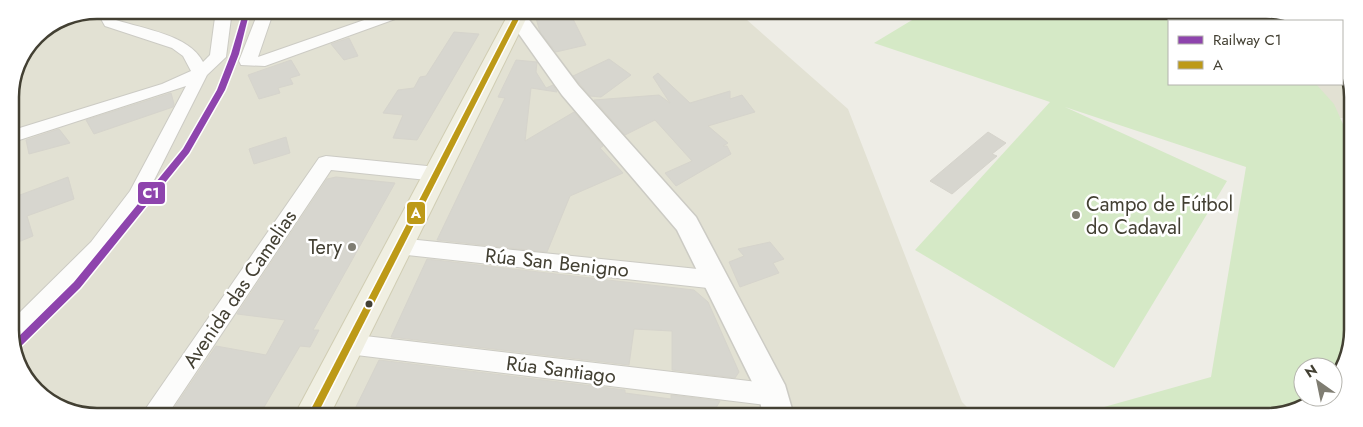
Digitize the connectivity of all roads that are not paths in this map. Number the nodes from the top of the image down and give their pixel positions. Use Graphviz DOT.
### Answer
graph roads {
  1 [pos="108,19"];
  2 [pos="223,19"];
  3 [pos="262,19"];
  4 [pos="381,19"];
  5 [pos="516,19"];
  6 [pos="522,19"];
  7 [pos="200,73"];
  8 [pos="19,134"];
  9 [pos="437,174"];
  10 [pos="398,246"];
  11 [pos="717,280"];
  12 [pos="19,327"];
  13 [pos="348,344"];
  14 [pos="776,405"];
  15 [pos="158,408"];
  16 [pos="315,408"];
  1 -- 7 [label="street"];
  2 -- 7 [label="street"];
  3 -- 4 [label="street"];
  5 -- 9 [label="main road"];
  6 -- 11 [label="street"];
  7 -- 8 [label="street"];
  7 -- 12 [label="street"];
  9 -- 10 [label="main road"];
  9 -- 15 [label="street, Avenida das Camelias"];
  10 -- 11 [label="street, Rúa San Benigno"];
  10 -- 13 [label="main road"];
  11 -- 14 [label="street"];
  13 -- 14 [label="street, Rúa Santiago"];
  13 -- 16 [label="main road"];
}
